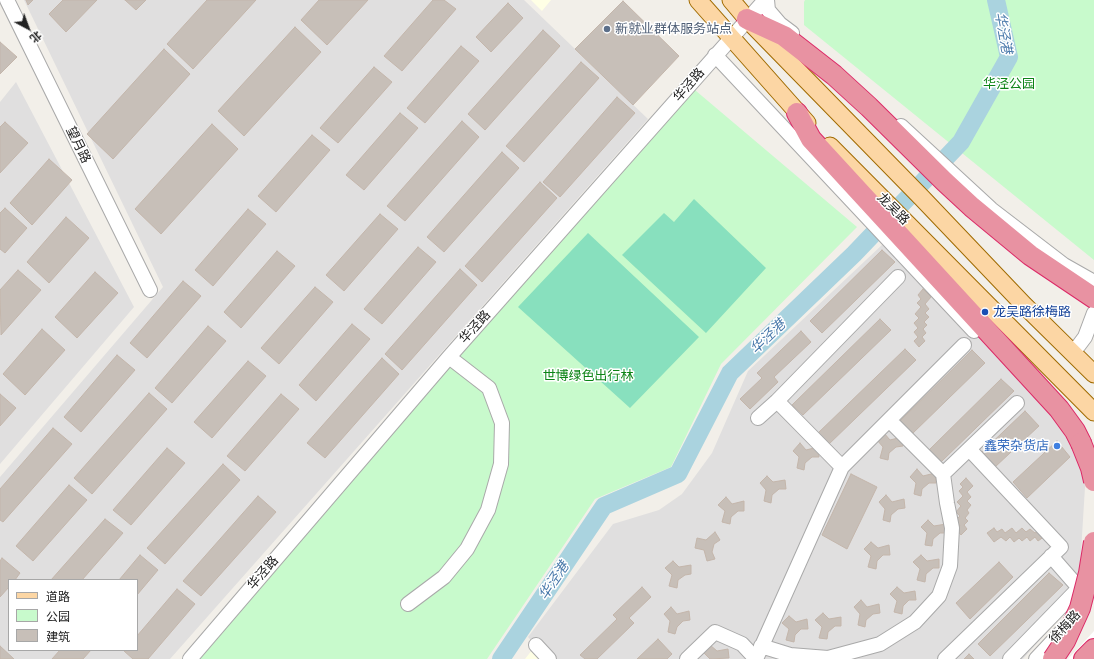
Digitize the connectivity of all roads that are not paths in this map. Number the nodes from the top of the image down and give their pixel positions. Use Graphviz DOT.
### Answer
graph roads {
  1 [pos="6,0"];
  2 [pos="698,0"];
  3 [pos="731,0"];
  4 [pos="766,0"];
  5 [pos="748,19"];
  6 [pos="731,37"];
  7 [pos="715,55"];
  8 [pos="796,113"];
  9 [pos="874,207"];
  10 [pos="898,277"];
  11 [pos="1094,282"];
  12 [pos="150,290"];
  13 [pos="1094,298"];
  14 [pos="1094,313"];
  15 [pos="964,345"];
  16 [pos="1074,353"];
  17 [pos="449,357"];
  18 [pos="1094,374"];
  19 [pos="777,401"];
  20 [pos="1017,403"];
  21 [pos="1094,412"];
  22 [pos="758,418"];
  23 [pos="889,420"];
  24 [pos="970,450"];
  25 [pos="1094,464"];
  26 [pos="842,467"];
  27 [pos="943,474"];
  28 [pos="1094,481"];
  29 [pos="1094,542"];
  30 [pos="1051,556"];
  31 [pos="1094,596"];
  32 [pos="408,604"];
  33 [pos="536,645"];
  34 [pos="1094,649"];
  35 [pos="757,656"];
  36 [pos="190,659"];
  37 [pos="549,659"];
  38 [pos="687,659"];
  39 [pos="945,659"];
  40 [pos="1010,659"];
  41 [pos="1036,659"];
  42 [pos="1054,659"];
  43 [pos="1084,659"];
  1 -- 12 [label="street, 望月路"];
  2 -- 6 [label="main road"];
  3 -- 5 [label="main road"];
  4 -- 5 [label="street, 华泾路"];
  4 -- 11 [label="street"];
  5 -- 6 [label="street, 华泾路"];
  5 -- 13 [label="highway"];
  5 -- 16 [label="main road"];
  6 -- 7 [label="street, 华泾路"];
  6 -- 8 [label="main road"];
  7 -- 9 [label="street"];
  7 -- 17 [label="street, 华泾路"];
  8 -- 9 [label="highway"];
  9 -- 21 [label="main road, 龙吴路"];
  9 -- 25 [label="street"];
  9 -- 28 [label="highway, bridge"];
  10 -- 19 [label="street"];
  14 -- 16 [label="street"];
  15 -- 23 [label="street"];
  16 -- 18 [label="main road"];
  17 -- 32 [label="street"];
  17 -- 36 [label="street, 华泾路"];
  19 -- 22 [label="street"];
  19 -- 26 [label="street"];
  20 -- 24 [label="street"];
  23 -- 26 [label="street"];
  23 -- 27 [label="street"];
  24 -- 27 [label="street"];
  24 -- 30 [label="street"];
  26 -- 35 [label="street"];
  27 -- 35 [label="street"];
  29 -- 42 [label="highway, bridge"];
  30 -- 39 [label="street"];
  30 -- 40 [label="street"];
  31 -- 41 [label="street, 徐梅路"];
  33 -- 37 [label="street"];
  34 -- 43 [label="highway"];
  35 -- 38 [label="street"];
}
